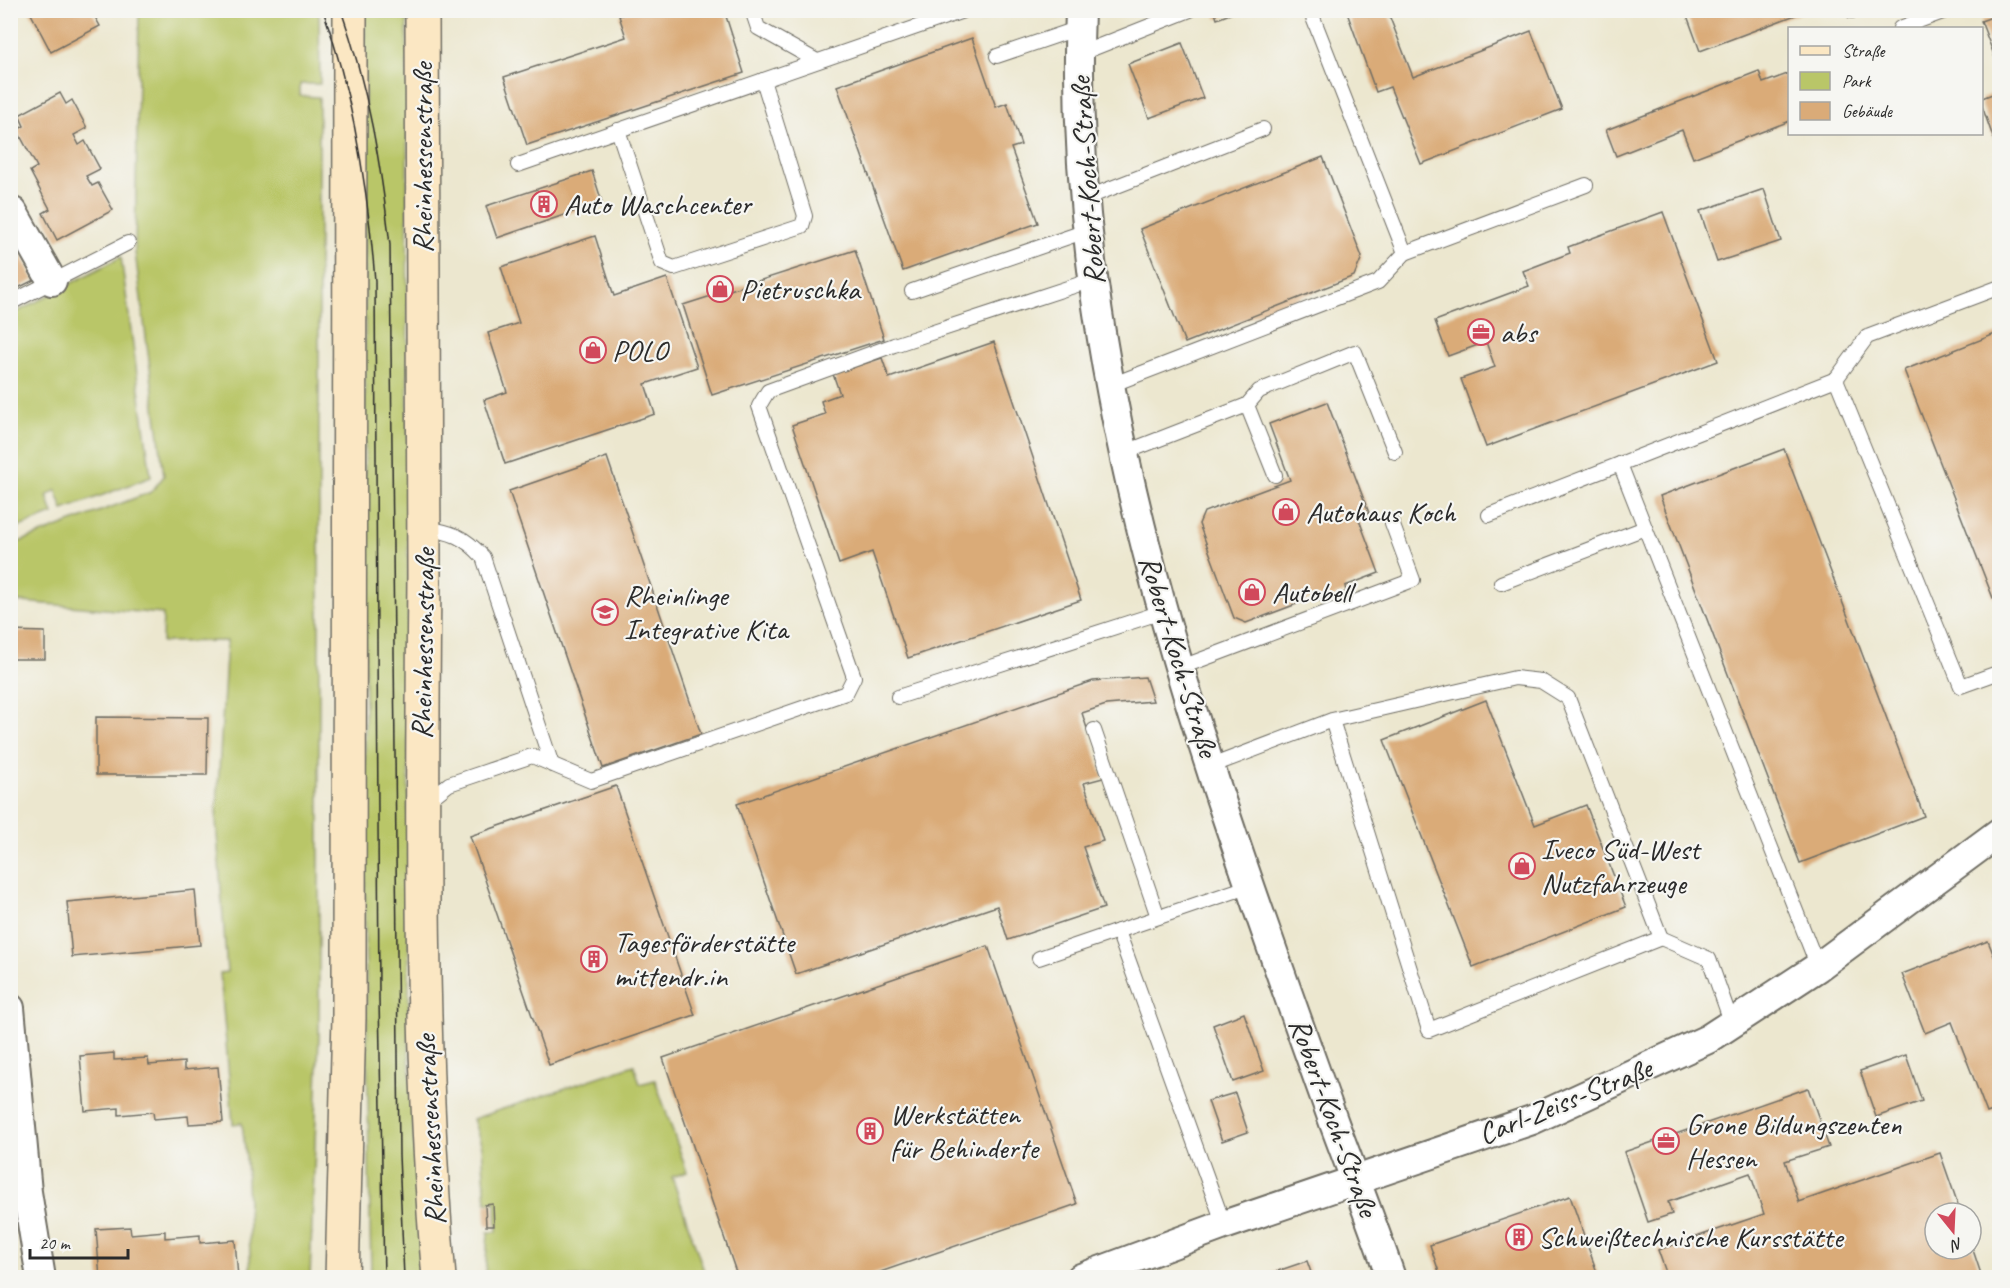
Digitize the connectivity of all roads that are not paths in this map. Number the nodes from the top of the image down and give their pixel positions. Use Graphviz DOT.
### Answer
graph roads {
  1 [pos="350,10"];
  2 [pos="422,10"];
  3 [pos="752,10"];
  4 [pos="966,10"];
  5 [pos="1190,10"];
  6 [pos="1310,10"];
  7 [pos="1948,10"];
  8 [pos="1081,23"];
  9 [pos="1903,27"];
  10 [pos="997,56"];
  11 [pos="817,61"];
  12 [pos="763,80"];
  13 [pos="1263,129"];
  14 [pos="618,130"];
  15 [pos="518,165"];
  16 [pos="1586,185"];
  17 [pos="1086,198"];
  18 [pos="11,211"];
  19 [pos="1089,230"];
  20 [pos="128,243"];
  21 [pos="1405,253"];
  22 [pos="1092,280"];
  23 [pos="52,281"];
  24 [pos="2000,287"];
  25 [pos="912,291"];
  26 [pos="10,303"];
  27 [pos="1836,379"];
  28 [pos="1111,386"];
  29 [pos="1247,405"];
  30 [pos="1125,452"];
  31 [pos="1395,452"];
  32 [pos="1620,464"];
  33 [pos="1275,475"];
  34 [pos="1489,515"];
  35 [pos="1392,523"];
  36 [pos="424,528"];
  37 [pos="1646,528"];
  38 [pos="1501,583"];
  39 [pos="1162,612"];
  40 [pos="1179,668"];
  41 [pos="2000,672"];
  42 [pos="898,697"];
  43 [pos="1332,720"];
  44 [pos="1094,730"];
  45 [pos="552,765"];
  46 [pos="1211,765"];
  47 [pos="421,807"];
  48 [pos="2000,832"];
  49 [pos="1250,886"];
  50 [pos="1158,917"];
  51 [pos="1118,931"];
  52 [pos="1661,938"];
  53 [pos="1039,958"];
  54 [pos="1818,967"];
  55 [pos="10,1008"];
  56 [pos="1732,1024"];
  57 [pos="1356,1179"];
  58 [pos="1224,1225"];
  59 [pos="1091,1276"];
  60 [pos="41,1278"];
  61 [pos="342,1278"];
  62 [pos="439,1278"];
  63 [pos="1391,1278"];
  1 -- 61 [label="main road"];
  2 -- 36 [label="main road, Rheinhessenstraße"];
  3 -- 11 [label="lane"];
  4 -- 11 [label="lane"];
  5 -- 8 [label="lane"];
  6 -- 21 [label="lane"];
  7 -- 9 [label="lane"];
  8 -- 10 [label="lane"];
  8 -- 17 [label="street, Robert-Koch-Straße"];
  11 -- 12 [label="lane"];
  12 -- 14 [label="lane"];
  12 -- 14 [label="lane"];
  13 -- 17 [label="lane"];
  14 -- 15 [label="lane"];
  16 -- 21 [label="lane"];
  17 -- 19 [label="street, Robert-Koch-Straße"];
  18 -- 23 [label="street"];
  19 -- 22 [label="street, Robert-Koch-Straße"];
  19 -- 25 [label="lane"];
  20 -- 23 [label="lane"];
  21 -- 28 [label="lane"];
  22 -- 28 [label="street, Robert-Koch-Straße"];
  22 -- 45 [label="lane"];
  23 -- 26 [label="lane"];
  24 -- 27 [label="lane"];
  27 -- 32 [label="lane"];
  27 -- 41 [label="lane"];
  28 -- 30 [label="street, Robert-Koch-Straße"];
  29 -- 30 [label="lane"];
  29 -- 31 [label="lane"];
  29 -- 33 [label="lane"];
  30 -- 39 [label="street, Robert-Koch-Straße"];
  32 -- 34 [label="lane"];
  32 -- 37 [label="lane"];
  35 -- 40 [label="lane"];
  36 -- 45 [label="lane"];
  36 -- 47 [label="main road, Rheinhessenstraße"];
  37 -- 38 [label="lane"];
  37 -- 54 [label="lane"];
  39 -- 40 [label="street, Robert-Koch-Straße"];
  39 -- 42 [label="lane"];
  40 -- 46 [label="street, Robert-Koch-Straße"];
  43 -- 46 [label="lane"];
  43 -- 52 [label="lane"];
  43 -- 52 [label="lane"];
  44 -- 50 [label="lane"];
  45 -- 47 [label="lane"];
  46 -- 49 [label="street, Robert-Koch-Straße"];
  47 -- 62 [label="main road, Rheinhessenstraße"];
  48 -- 54 [label="street, Carl-Zeiss-Straße"];
  49 -- 50 [label="lane"];
  49 -- 57 [label="street, Robert-Koch-Straße"];
  50 -- 51 [label="lane"];
  51 -- 53 [label="lane"];
  51 -- 58 [label="lane"];
  52 -- 56 [label="lane"];
  54 -- 56 [label="street, Carl-Zeiss-Straße"];
  55 -- 60 [label="street"];
  56 -- 57 [label="street, Carl-Zeiss-Straße"];
  57 -- 58 [label="street, Carl-Zeiss-Straße"];
  57 -- 63 [label="street, Robert-Koch-Straße"];
  58 -- 59 [label="street, Carl-Zeiss-Straße"];
}
